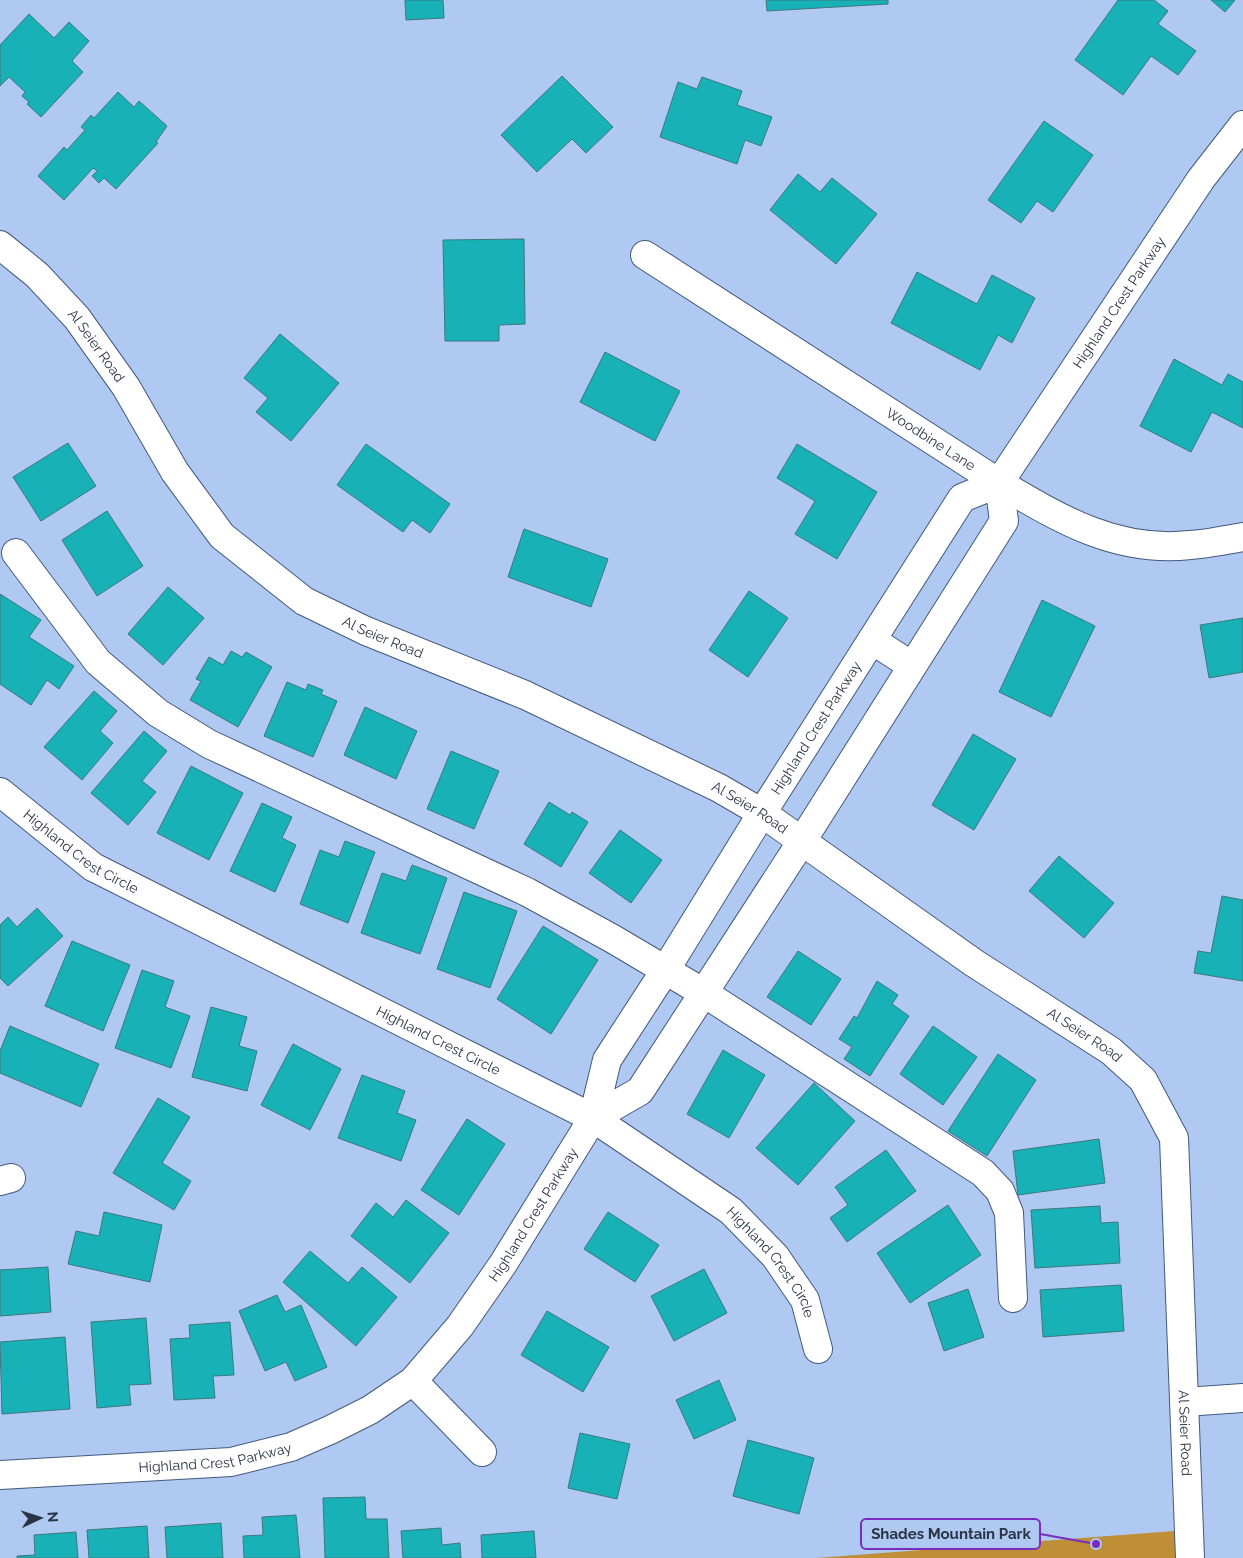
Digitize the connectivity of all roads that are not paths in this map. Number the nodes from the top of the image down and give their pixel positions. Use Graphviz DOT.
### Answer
graph roads {
  1 [pos="1243,125"];
  2 [pos="0,245"];
  3 [pos="645,255"];
  4 [pos="999,483"];
  5 [pos="1243,537"];
  6 [pos="16,553"];
  7 [pos="872,640"];
  8 [pos="912,666"];
  9 [pos="0,792"];
  10 [pos="762,812"];
  11 [pos="802,841"];
  12 [pos="666,970"];
  13 [pos="704,993"];
  14 [pos="594,1118"];
  15 [pos="1013,1298"];
  16 [pos="818,1349"];
  17 [pos="413,1381"];
  18 [pos="1243,1398"];
  19 [pos="1184,1402"];
  20 [pos="482,1452"];
  21 [pos="0,1475"];
  22 [pos="1190,1558"];
  1 -- 4 [label="street, Highland Crest Parkway"];
  2 -- 10 [label="street, Al Seier Road"];
  3 -- 4 [label="street, Woodbine Lane"];
  4 -- 5 [label="street, Woodbine Lane"];
  4 -- 7 [label="street, Highland Crest Parkway"];
  4 -- 8 [label="street, Highland Crest Parkway"];
  6 -- 12 [label="street"];
  7 -- 8 [label="street"];
  7 -- 10 [label="street, Highland Crest Parkway"];
  8 -- 11 [label="street, Highland Crest Parkway"];
  9 -- 14 [label="street, Highland Crest Circle"];
  10 -- 11 [label="street, Al Seier Road"];
  10 -- 12 [label="street, Highland Crest Parkway"];
  11 -- 13 [label="street, Highland Crest Parkway"];
  11 -- 19 [label="street, Al Seier Road"];
  12 -- 13 [label="street"];
  12 -- 14 [label="street, Highland Crest Parkway"];
  13 -- 14 [label="street, Highland Crest Parkway"];
  13 -- 15 [label="street"];
  14 -- 16 [label="street, Highland Crest Circle"];
  14 -- 17 [label="street, Highland Crest Parkway"];
  17 -- 20 [label="street"];
  17 -- 21 [label="street, Highland Crest Parkway"];
  18 -- 19 [label="street"];
  19 -- 22 [label="street, Al Seier Road"];
}
